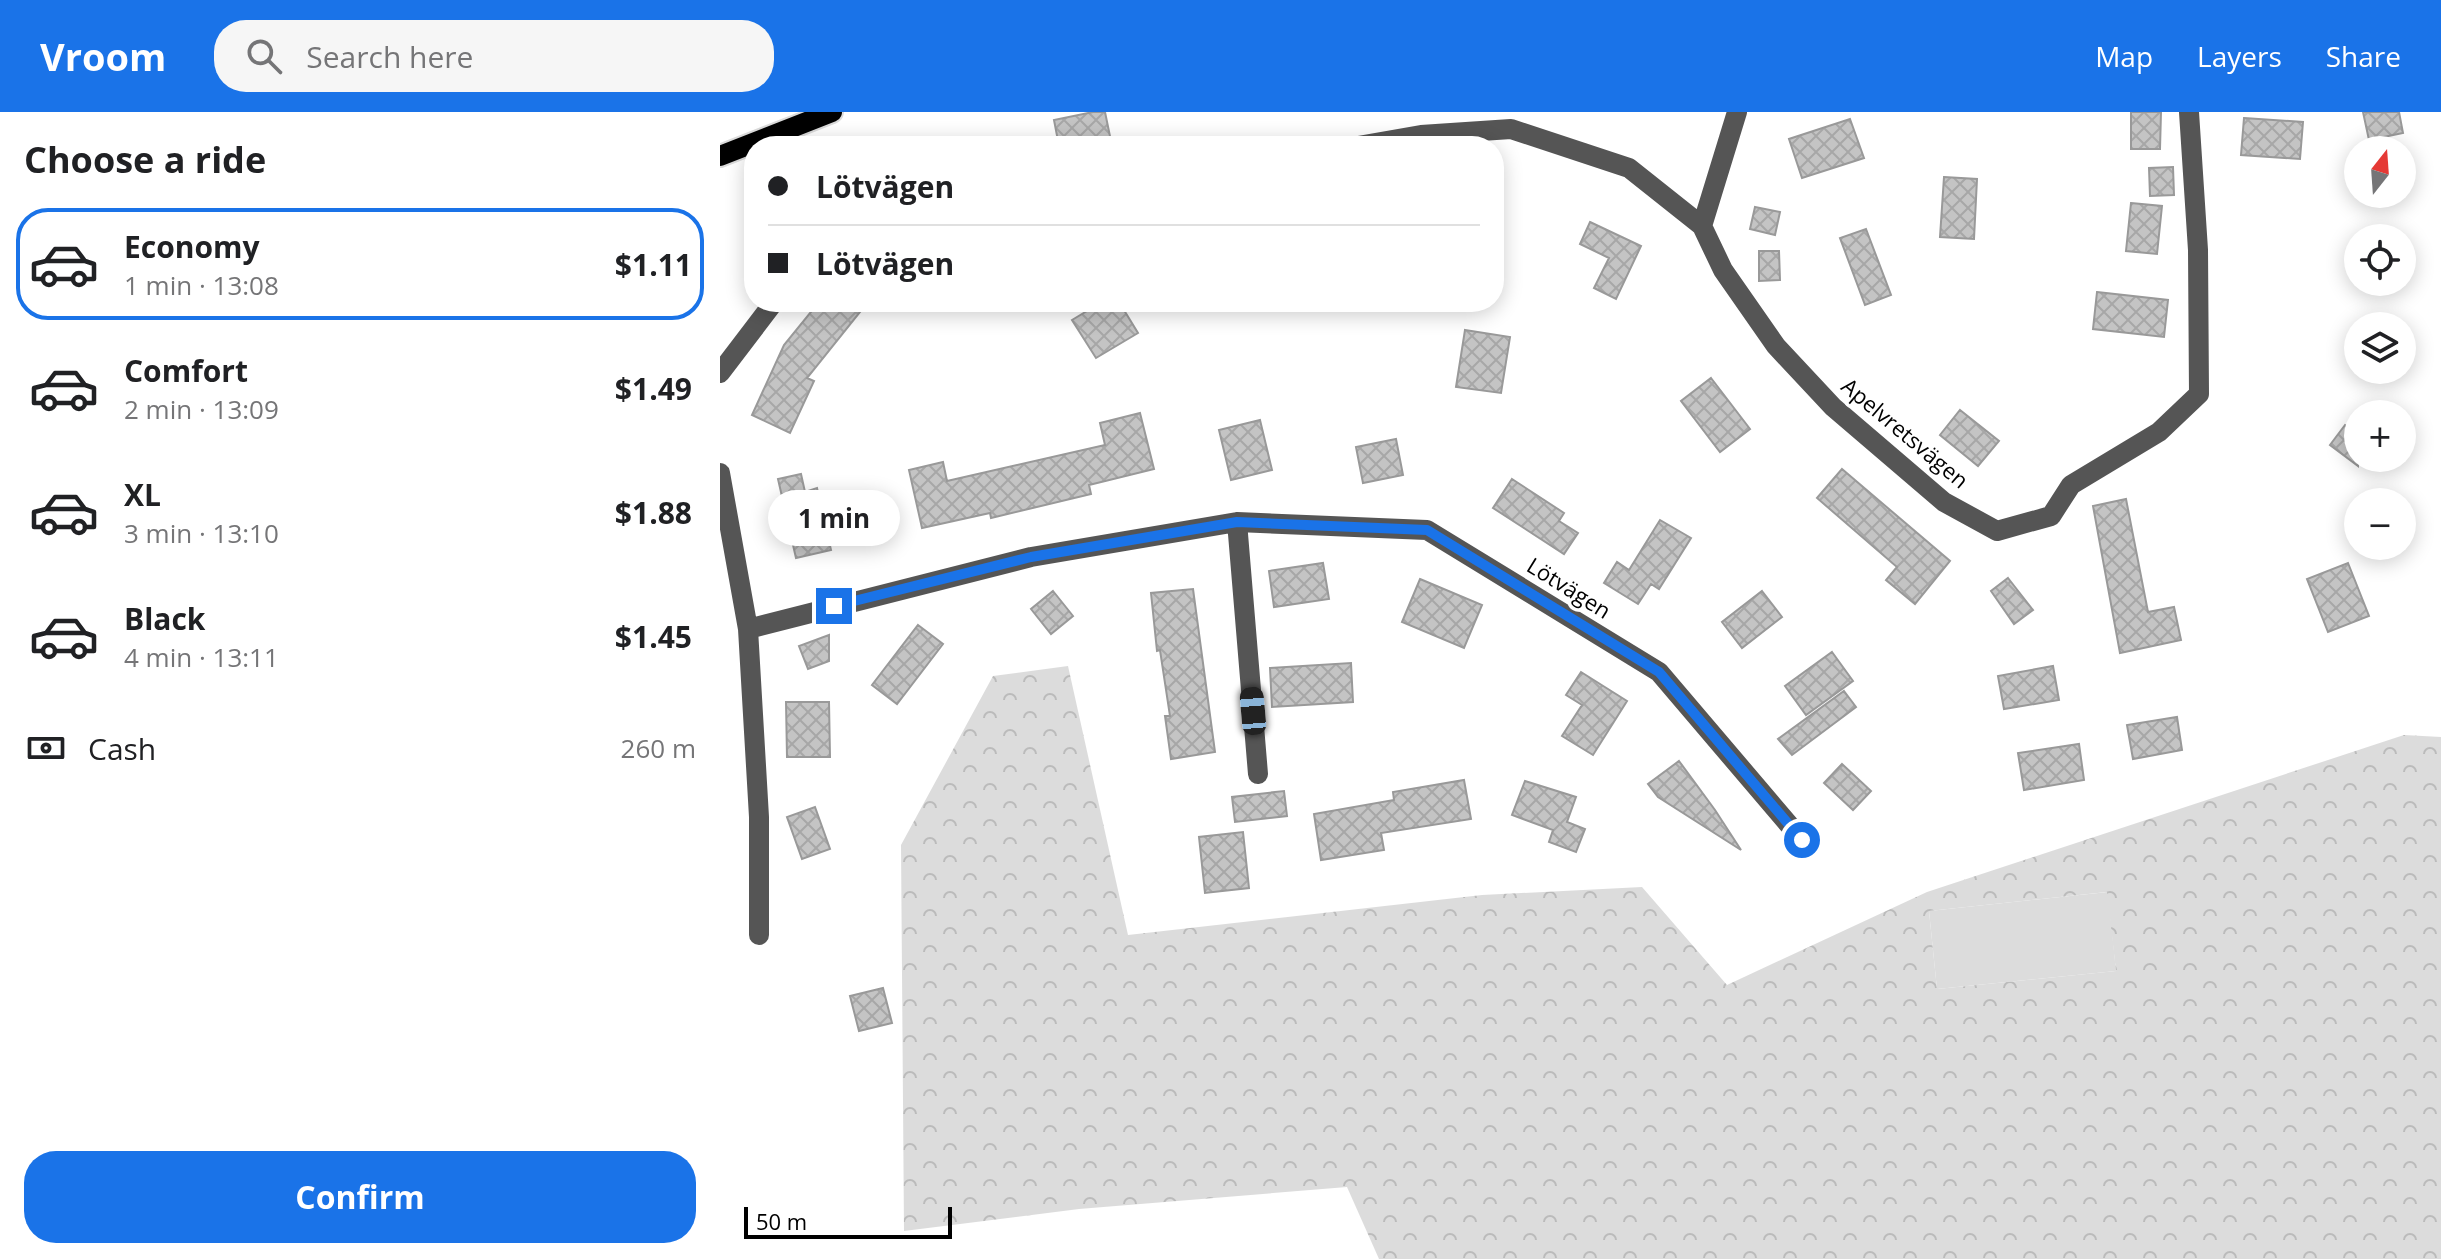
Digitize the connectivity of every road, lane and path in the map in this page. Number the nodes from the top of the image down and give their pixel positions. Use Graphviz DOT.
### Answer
graph roads {
  1 [pos="832,112"];
  2 [pos="1737,112"];
  3 [pos="2189,112"];
  4 [pos="771,136"];
  5 [pos="1415,136"];
  6 [pos="744,147"];
  7 [pos="720,156"];
  8 [pos="1702,226"];
  9 [pos="766,312"];
  10 [pos="720,373"];
  11 [pos="720,473"];
  12 [pos="1237,522"];
  13 [pos="748,629"];
  14 [pos="1258,774"];
  15 [pos="1802,840"];
  16 [pos="759,935"];
  1 -- 4 [label="main road"];
  2 -- 8 [label="street"];
  3 -- 8 [label="street, Apelvretsvägen"];
  5 -- 8 [label="street, Apelvretsvägen"];
  6 -- 7 [label="main road"];
  9 -- 10 [label="street"];
  11 -- 13 [label="street"];
  12 -- 13 [label="street, Lötvägen"];
  12 -- 14 [label="street"];
  12 -- 15 [label="street, Lötvägen"];
  13 -- 16 [label="street"];
}
